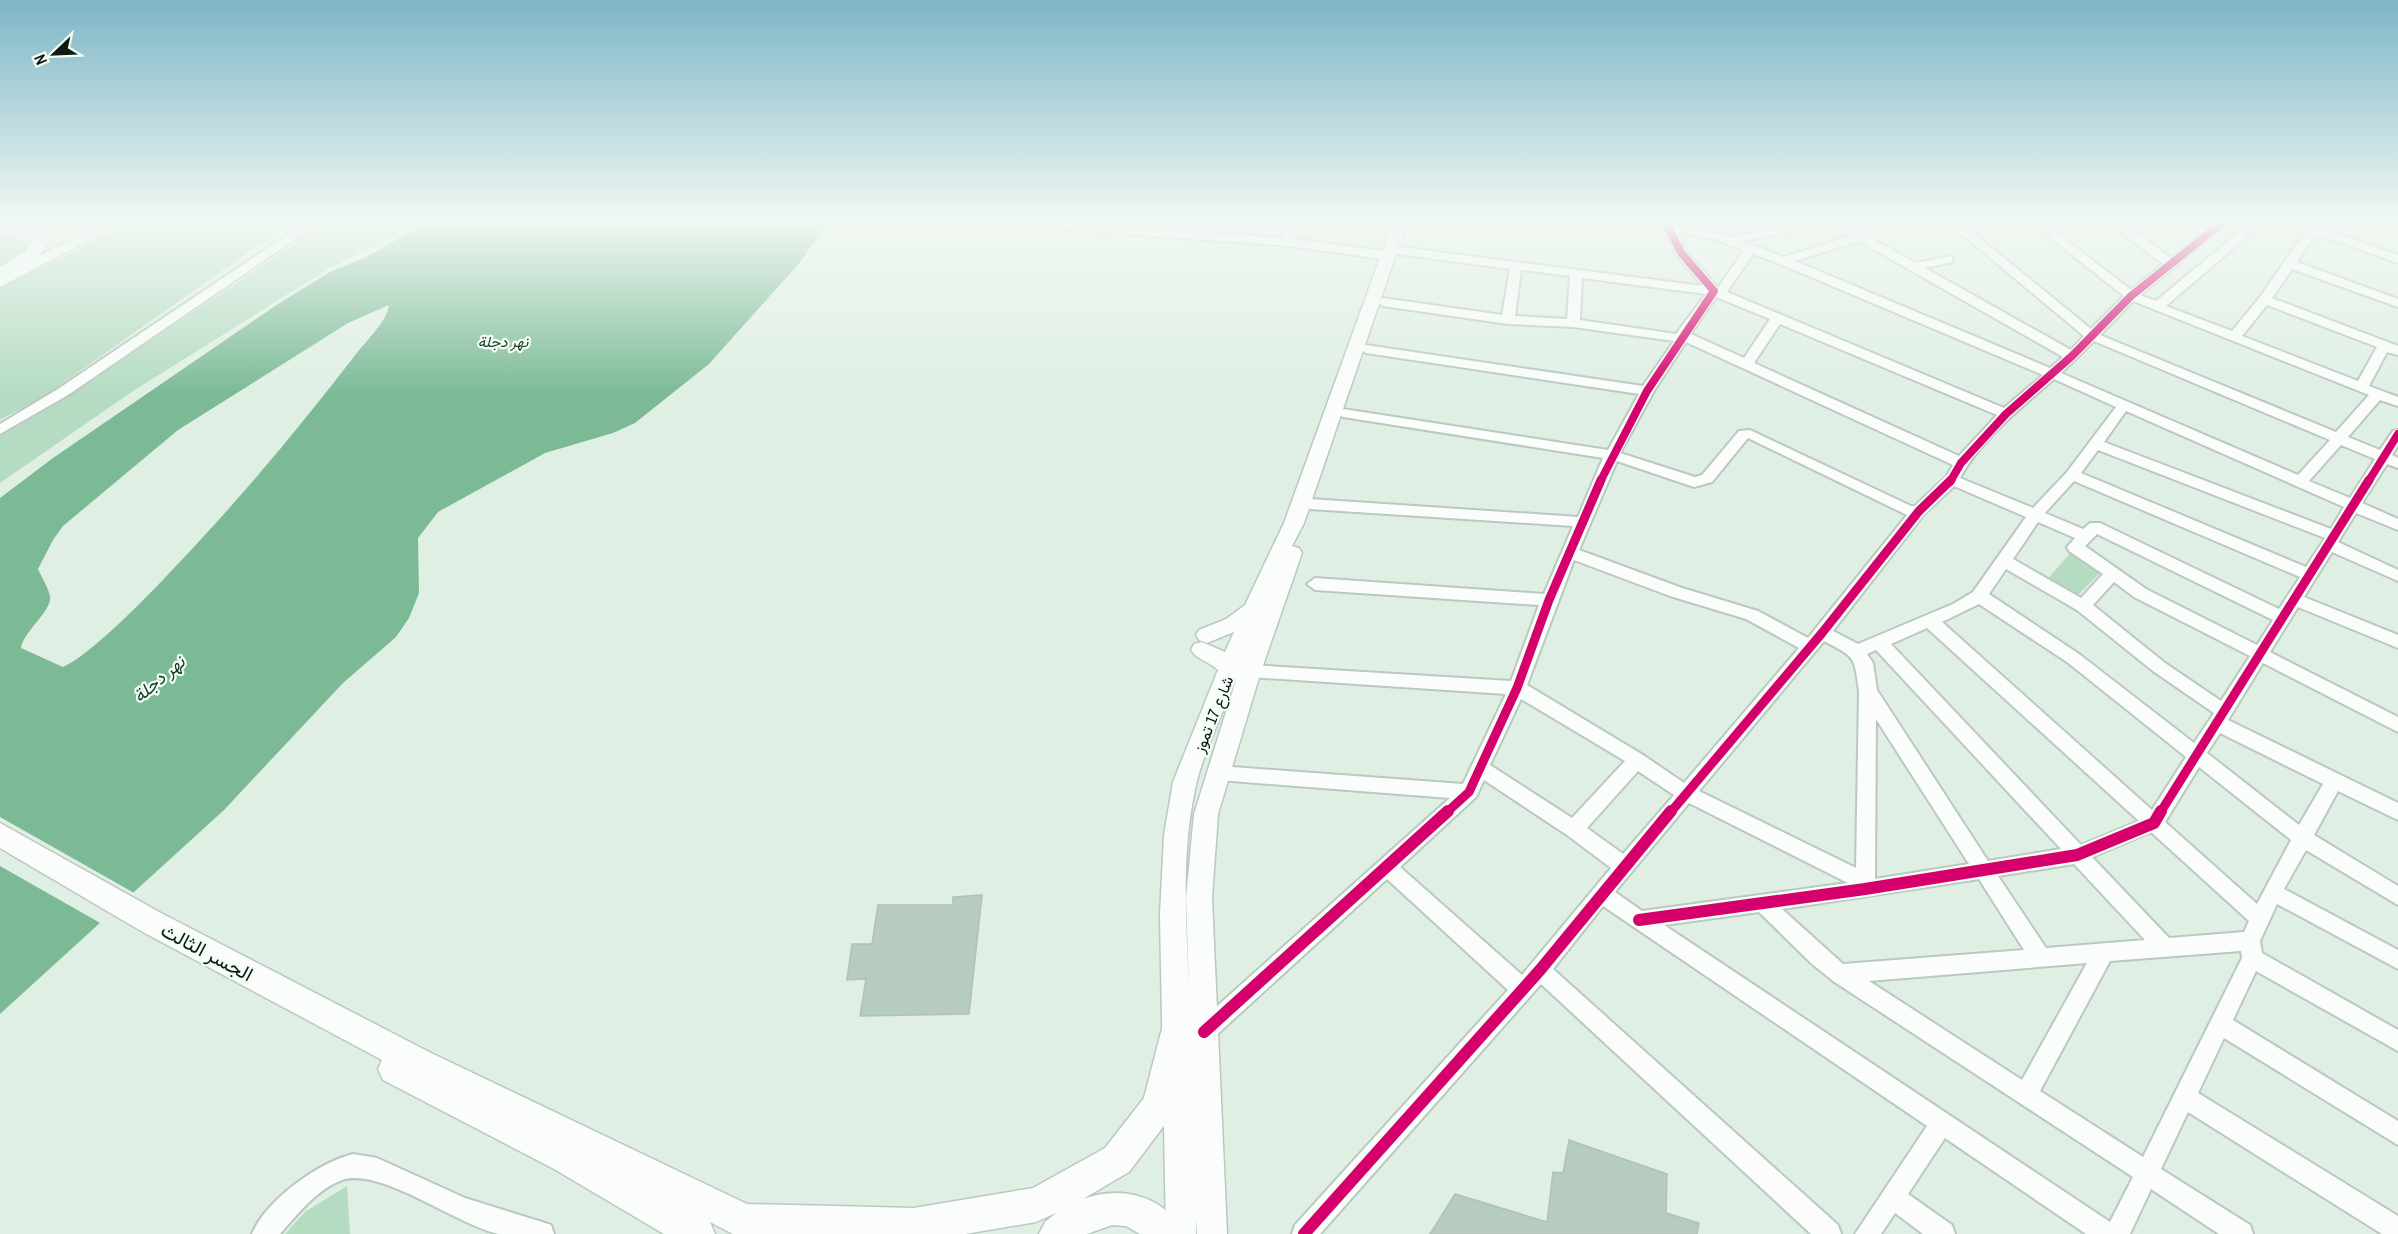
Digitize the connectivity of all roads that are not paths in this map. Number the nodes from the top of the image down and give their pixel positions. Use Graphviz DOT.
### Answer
graph roads {
  1 [pos="229,280"];
  2 [pos="1384,280"];
  3 [pos="1388,280"];
  4 [pos="1514,280"];
  5 [pos="1576,280"];
  6 [pos="1625,280"];
  7 [pos="1706,280"];
  8 [pos="1727,280"];
  9 [pos="1828,280"];
  10 [pos="1938,280"];
  11 [pos="2023,280"];
  12 [pos="2111,280"];
  13 [pos="2152,280"];
  14 [pos="2189,280"];
  15 [pos="2278,280"];
  16 [pos="2334,280"];
  17 [pos="1717,292"];
  18 [pos="2132,296"];
  19 [pos="2265,300"];
  20 [pos="1383,302"];
  21 [pos="2398,303"];
  22 [pos="2158,306"];
  23 [pos="1777,318"];
  24 [pos="1508,320"];
  25 [pos="1573,323"];
  26 [pos="2092,336"];
  27 [pos="1681,337"];
  28 [pos="2234,337"];
  29 [pos="2384,346"];
  30 [pos="1366,349"];
  31 [pos="2398,351"];
  32 [pos="2072,356"];
  33 [pos="1746,364"];
  34 [pos="2053,374"];
  35 [pos="2361,387"];
  36 [pos="1647,391"];
  37 [pos="2378,394"];
  38 [pos="2398,402"];
  39 [pos="2124,405"];
  40 [pos="1343,413"];
  41 [pos="2006,414"];
  42 [pos="0,430"];
  43 [pos="2398,434"];
  44 [pos="2339,439"];
  45 [pos="2095,444"];
  46 [pos="1612,455"];
  47 [pos="2391,460"];
  48 [pos="1961,463"];
  49 [pos="2072,475"];
  50 [pos="1952,480"];
  51 [pos="2300,482"];
  52 [pos="1310,504"];
  53 [pos="2354,505"];
  54 [pos="1919,511"];
  55 [pos="2036,514"];
  56 [pos="1583,522"];
  57 [pos="2398,525"];
  58 [pos="2085,536"];
  59 [pos="2332,540"];
  60 [pos="1572,553"];
  61 [pos="2004,561"];
  62 [pos="2112,574"];
  63 [pos="2310,575"];
  64 [pos="2398,576"];
  65 [pos="1315,584"];
  66 [pos="1979,596"];
  67 [pos="2295,598"];
  68 [pos="1549,600"];
  69 [pos="2083,606"];
  70 [pos="1254,609"];
  71 [pos="2283,618"];
  72 [pos="1930,621"];
  73 [pos="1822,633"];
  74 [pos="1879,642"];
  75 [pos="2398,642"];
  76 [pos="1809,646"];
  77 [pos="1857,651"];
  78 [pos="2261,656"];
  79 [pos="1240,670"];
  80 [pos="1517,688"];
  81 [pos="1868,691"];
  82 [pos="2221,717"];
  83 [pos="2398,725"];
  84 [pos="2197,755"];
  85 [pos="1637,760"];
  86 [pos="1480,768"];
  87 [pos="1219,773"];
  88 [pos="2334,781"];
  89 [pos="1469,792"];
  90 [pos="1685,793"];
  91 [pos="2398,812"];
  92 [pos="2154,824"];
  93 [pos="1574,829"];
  94 [pos="0,834"];
  95 [pos="2301,838"];
  96 [pos="0,851"];
  97 [pos="2078,855"];
  98 [pos="1387,867"];
  99 [pos="1625,867"];
  100 [pos="1983,871"];
  101 [pos="1865,889"];
  102 [pos="2272,892"];
  103 [pos="1600,894"];
  104 [pos="2398,896"];
  105 [pos="1173,898"];
  106 [pos="1199,898"];
  107 [pos="1763,903"];
  108 [pos="1640,920"];
  109 [pos="2261,920"];
  110 [pos="2163,946"];
  111 [pos="2251,949"];
  112 [pos="2103,954"];
  113 [pos="2039,956"];
  114 [pos="2398,960"];
  115 [pos="1540,970"];
  116 [pos="1840,974"];
  117 [pos="1523,990"];
  118 [pos="2219,1023"];
  119 [pos="1191,1032"];
  120 [pos="2398,1041"];
  121 [pos="412,1069"];
  122 [pos="2026,1095"];
  123 [pos="2183,1096"];
  124 [pos="1942,1124"];
  125 [pos="2398,1134"];
  126 [pos="2146,1172"];
  127 [pos="1893,1197"];
  128 [pos="760,1228"];
  129 [pos="2398,1230"];
  130 [pos="264,1234"];
  131 [pos="542,1234"];
  132 [pos="697,1234"];
  133 [pos="1057,1234"];
  134 [pos="1165,1234"];
  135 [pos="1180,1234"];
  136 [pos="1212,1234"];
  137 [pos="1304,1234"];
  138 [pos="1829,1234"];
  139 [pos="1867,1234"];
  140 [pos="1943,1234"];
  141 [pos="2107,1234"];
  142 [pos="2117,1234"];
  143 [pos="2241,1234"];
  1 -- 42 [label="street"];
  2 -- 70 [label="main road, شارع 17 تموز"];
  3 -- 20 [label="main road, شارع 17 تموز"];
  4 -- 24 [label="street"];
  5 -- 25 [label="street"];
  6 -- 17 [label="street"];
  7 -- 17 [label="street"];
  8 -- 17 [label="street"];
  9 -- 34 [label="street"];
  10 -- 32 [label="street"];
  11 -- 26 [label="street"];
  12 -- 18 [label="street"];
  13 -- 18 [label="street"];
  14 -- 22 [label="street"];
  15 -- 19 [label="street"];
  16 -- 21 [label="street"];
  17 -- 23 [label="street"];
  17 -- 27 [label="street"];
  18 -- 22 [label="street"];
  18 -- 26 [label="street"];
  19 -- 28 [label="street"];
  19 -- 29 [label="street"];
  20 -- 24 [label="street"];
  20 -- 30 [label="main road, شارع 17 تموز"];
  22 -- 28 [label="street"];
  23 -- 33 [label="street"];
  23 -- 41 [label="street"];
  24 -- 25 [label="street"];
  25 -- 27 [label="street"];
  26 -- 32 [label="street"];
  26 -- 44 [label="street"];
  27 -- 33 [label="street"];
  27 -- 36 [label="street"];
  28 -- 35 [label="street"];
  29 -- 31 [label="street"];
  29 -- 35 [label="street"];
  30 -- 36 [label="street"];
  30 -- 40 [label="main road, شارع 17 تموز"];
  32 -- 34 [label="street"];
  33 -- 48 [label="street"];
  34 -- 39 [label="street"];
  34 -- 41 [label="street"];
  35 -- 37 [label="street"];
  36 -- 46 [label="street"];
  37 -- 38 [label="street"];
  37 -- 44 [label="street"];
  39 -- 45 [label="street"];
  39 -- 51 [label="street"];
  40 -- 46 [label="street"];
  40 -- 52 [label="main road, شارع 17 تموز"];
  41 -- 48 [label="street"];
  43 -- 47 [label="street"];
  44 -- 47 [label="street"];
  44 -- 51 [label="street"];
  45 -- 49 [label="street"];
  45 -- 59 [label="street"];
  46 -- 54 [label="street"];
  46 -- 56 [label="street"];
  47 -- 53 [label="street"];
  48 -- 50 [label="street"];
  49 -- 55 [label="street"];
  49 -- 63 [label="street"];
  50 -- 54 [label="street"];
  50 -- 55 [label="street"];
  51 -- 53 [label="street"];
  52 -- 56 [label="street"];
  52 -- 79 [label="main road, شارع 17 تموز"];
  53 -- 57 [label="street"];
  53 -- 59 [label="street"];
  54 -- 73 [label="street"];
  55 -- 58 [label="street"];
  55 -- 61 [label="street"];
  56 -- 60 [label="street"];
  58 -- 62 [label="street"];
  58 -- 71 [label="street"];
  59 -- 63 [label="street"];
  59 -- 64 [label="street"];
  60 -- 68 [label="street"];
  60 -- 76 [label="street"];
  61 -- 66 [label="street"];
  61 -- 69 [label="street"];
  62 -- 69 [label="street"];
  62 -- 78 [label="street"];
  63 -- 67 [label="street"];
  65 -- 68 [label="street"];
  66 -- 72 [label="street"];
  66 -- 84 [label="street"];
  67 -- 71 [label="street"];
  67 -- 75 [label="street"];
  68 -- 80 [label="street"];
  69 -- 82 [label="street"];
  70 -- 79 [label="main road, شارع 17 تموز"];
  70 -- 79 [label="main road"];
  71 -- 78 [label="street"];
  72 -- 74 [label="street"];
  72 -- 92 [label="street"];
  73 -- 76 [label="street"];
  73 -- 77 [label="street"];
  74 -- 77 [label="street"];
  74 -- 97 [label="street"];
  76 -- 90 [label="street"];
  77 -- 81 [label="street"];
  78 -- 82 [label="street"];
  78 -- 83 [label="street"];
  79 -- 80 [label="street"];
  79 -- 87 [label="main road, شارع 17 تموز"];
  79 -- 105 [label="main road, شارع 17 تموز"];
  80 -- 85 [label="street"];
  80 -- 86 [label="street"];
  81 -- 100 [label="street"];
  81 -- 101 [label="street"];
  82 -- 84 [label="street"];
  82 -- 88 [label="street"];
  84 -- 92 [label="street"];
  84 -- 95 [label="street"];
  85 -- 90 [label="street"];
  85 -- 93 [label="street"];
  86 -- 89 [label="street"];
  86 -- 93 [label="street"];
  87 -- 89 [label="street"];
  87 -- 106 [label="main road, شارع 17 تموز"];
  88 -- 91 [label="street"];
  88 -- 95 [label="street"];
  89 -- 98 [label="street"];
  90 -- 99 [label="street"];
  90 -- 101 [label="street"];
  92 -- 97 [label="street"];
  92 -- 109 [label="street"];
  93 -- 99 [label="street"];
  94 -- 121 [label="highway, الجسر الثالث"];
  95 -- 102 [label="street"];
  95 -- 104 [label="street"];
  96 -- 121 [label="highway, الجسر الثالث"];
  97 -- 100 [label="street"];
  97 -- 110 [label="street"];
  98 -- 117 [label="street"];
  98 -- 119 [label="street"];
  99 -- 103 [label="street"];
  100 -- 101 [label="street"];
  100 -- 113 [label="street"];
  101 -- 107 [label="street"];
  102 -- 109 [label="street"];
  102 -- 114 [label="street"];
  103 -- 108 [label="street"];
  103 -- 115 [label="street"];
  105 -- 106 [label="main road"];
  105 -- 119 [label="main road, شارع 17 تموز"];
  106 -- 119 [label="main road, شارع 17 تموز"];
  107 -- 108 [label="street"];
  107 -- 116 [label="street"];
  108 -- 124 [label="street"];
  109 -- 111 [label="street"];
  110 -- 111 [label="street"];
  110 -- 112 [label="street"];
  111 -- 118 [label="street"];
  111 -- 120 [label="street"];
  112 -- 113 [label="street"];
  112 -- 122 [label="street"];
  113 -- 116 [label="street"];
  115 -- 117 [label="street"];
  115 -- 138 [label="street"];
  116 -- 122 [label="street"];
  117 -- 137 [label="street"];
  118 -- 123 [label="street"];
  118 -- 125 [label="street"];
  119 -- 128 [label="highway"];
  119 -- 135 [label="main road, شارع 17 تموز"];
  119 -- 136 [label="main road, شارع 17 تموز"];
  121 -- 128 [label="highway"];
  121 -- 132 [label="highway"];
  122 -- 126 [label="street"];
  123 -- 126 [label="street"];
  123 -- 129 [label="street"];
  124 -- 127 [label="street"];
  124 -- 141 [label="street"];
  126 -- 142 [label="street"];
  126 -- 143 [label="street"];
  127 -- 139 [label="street"];
  127 -- 140 [label="street"];
  130 -- 131 [label="street"];
  133 -- 134 [label="highway"];
}
